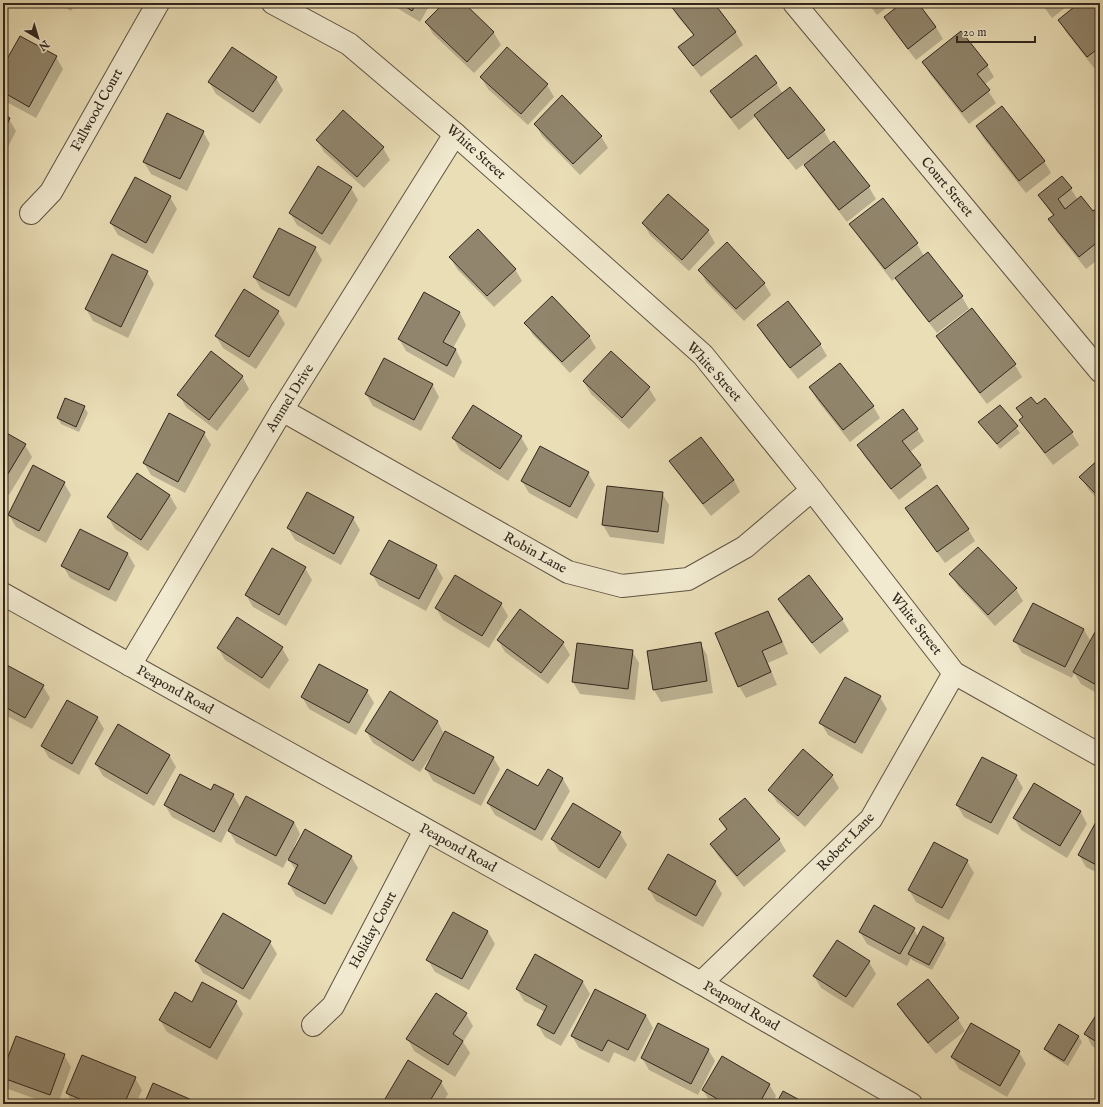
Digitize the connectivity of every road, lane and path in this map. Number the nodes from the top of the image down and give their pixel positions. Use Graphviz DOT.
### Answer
graph roads {
  1 [pos="158,3"];
  2 [pos="273,3"];
  3 [pos="794,3"];
  4 [pos="455,134"];
  5 [pos="31,213"];
  6 [pos="1100,371"];
  7 [pos="282,410"];
  8 [pos="812,490"];
  9 [pos="3,594"];
  10 [pos="130,665"];
  11 [pos="954,673"];
  12 [pos="1100,755"];
  13 [pos="425,830"];
  14 [pos="701,983"];
  15 [pos="313,1025"];
  16 [pos="911,1104"];
  1 -- 5 [label="street, Fallwood Court"];
  2 -- 4 [label="street, White Street"];
  3 -- 6 [label="street, Court Street"];
  4 -- 7 [label="street, Ammel Drive"];
  4 -- 8 [label="street, White Street"];
  7 -- 8 [label="street, Robin Lane"];
  7 -- 10 [label="street, Ammel Drive"];
  8 -- 11 [label="street, White Street"];
  9 -- 10 [label="street, Peapond Road"];
  10 -- 13 [label="street, Peapond Road"];
  11 -- 12 [label="street, White Street"];
  11 -- 14 [label="street, Robert Lane"];
  13 -- 14 [label="street, Peapond Road"];
  13 -- 15 [label="street, Holiday Court"];
  14 -- 16 [label="street, Peapond Road"];
}
